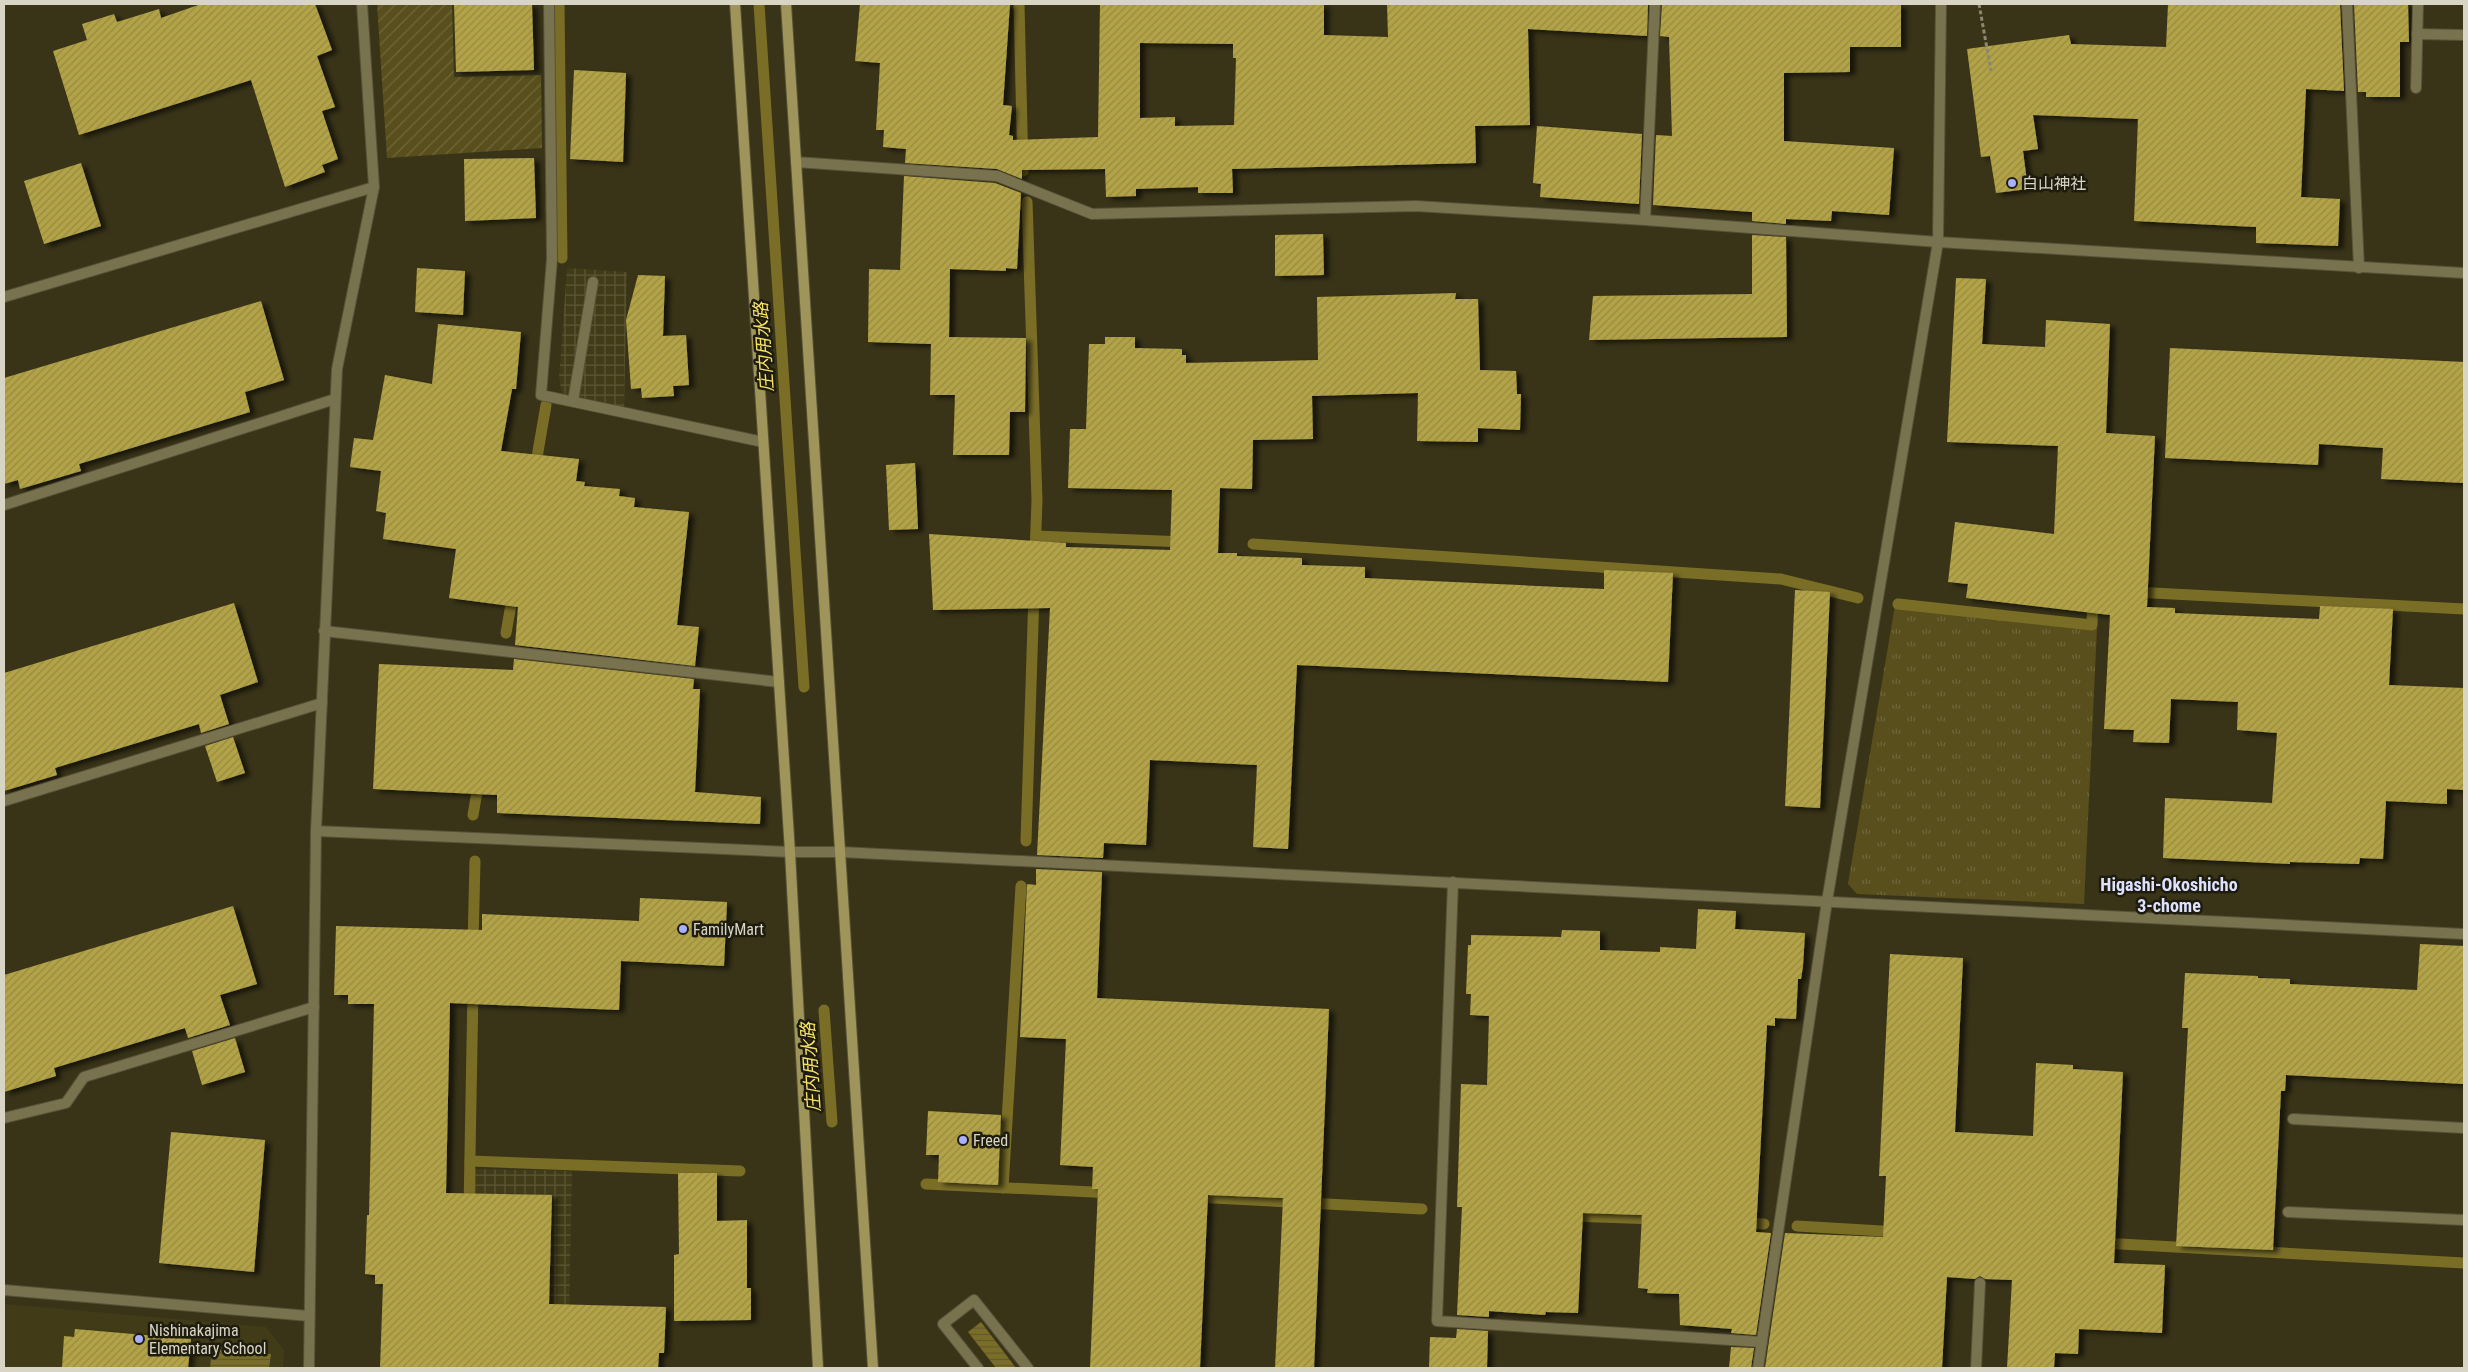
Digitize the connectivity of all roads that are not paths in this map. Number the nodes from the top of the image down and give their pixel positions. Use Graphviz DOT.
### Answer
graph roads {
  1 [pos="362,4"];
  2 [pos="549,4"];
  3 [pos="735,4"];
  4 [pos="786,4"];
  5 [pos="1655,4"];
  6 [pos="1941,4"];
  7 [pos="2347,4"];
  8 [pos="2418,4"];
  9 [pos="2417,34"];
  10 [pos="2464,35"];
  11 [pos="2416,88"];
  12 [pos="796,162"];
  13 [pos="374,186"];
  14 [pos="1645,220"];
  15 [pos="1938,242"];
  16 [pos="2359,268"];
  17 [pos="2464,274"];
  18 [pos="593,282"];
  19 [pos="4,297"];
  20 [pos="335,399"];
  21 [pos="573,401"];
  22 [pos="763,442"];
  23 [pos="4,505"];
  24 [pos="324,631"];
  25 [pos="779,682"];
  26 [pos="322,703"];
  27 [pos="4,801"];
  28 [pos="316,831"];
  29 [pos="790,852"];
  30 [pos="841,852"];
  31 [pos="1453,882"];
  32 [pos="1827,901"];
  33 [pos="2464,934"];
  34 [pos="314,1007"];
  35 [pos="4,1118"];
  36 [pos="2292,1120"];
  37 [pos="2464,1128"];
  38 [pos="2288,1212"];
  39 [pos="2464,1220"];
  40 [pos="1980,1283"];
  41 [pos="4,1290"];
  42 [pos="309,1316"];
  43 [pos="1762,1342"];
  44 [pos="308,1368"];
  45 [pos="818,1368"];
  46 [pos="873,1368"];
  47 [pos="978,1368"];
  48 [pos="1028,1368"];
  49 [pos="1758,1368"];
  50 [pos="1976,1368"];
  1 -- 13 [label="street"];
  2 -- 21 [label="street"];
  3 -- 22 [label="street"];
  4 -- 12 [label="street"];
  5 -- 14 [label="street"];
  6 -- 15 [label="street"];
  7 -- 16 [label="street"];
  8 -- 9 [label="street"];
  9 -- 10 [label="street"];
  9 -- 11 [label="street"];
  12 -- 14 [label="street"];
  12 -- 30 [label="street"];
  13 -- 19 [label="street"];
  13 -- 20 [label="street"];
  14 -- 15 [label="street"];
  15 -- 16 [label="street"];
  15 -- 32 [label="street"];
  16 -- 17 [label="street"];
  18 -- 21 [label="street"];
  20 -- 23 [label="street"];
  20 -- 24 [label="street"];
  21 -- 22 [label="street"];
  22 -- 25 [label="street"];
  24 -- 25 [label="street"];
  24 -- 26 [label="street"];
  25 -- 29 [label="street"];
  26 -- 27 [label="street"];
  26 -- 28 [label="street"];
  28 -- 29 [label="street"];
  28 -- 34 [label="street"];
  29 -- 30 [label="street"];
  29 -- 45 [label="street"];
  30 -- 31 [label="street"];
  30 -- 46 [label="street"];
  31 -- 32 [label="street"];
  31 -- 43 [label="street"];
  32 -- 33 [label="street"];
  32 -- 43 [label="street"];
  34 -- 35 [label="street"];
  34 -- 42 [label="street"];
  36 -- 37 [label="street"];
  38 -- 39 [label="street"];
  40 -- 50 [label="street"];
  41 -- 42 [label="street"];
  42 -- 44 [label="street"];
  43 -- 49 [label="street"];
  47 -- 48 [label="street"];
}
